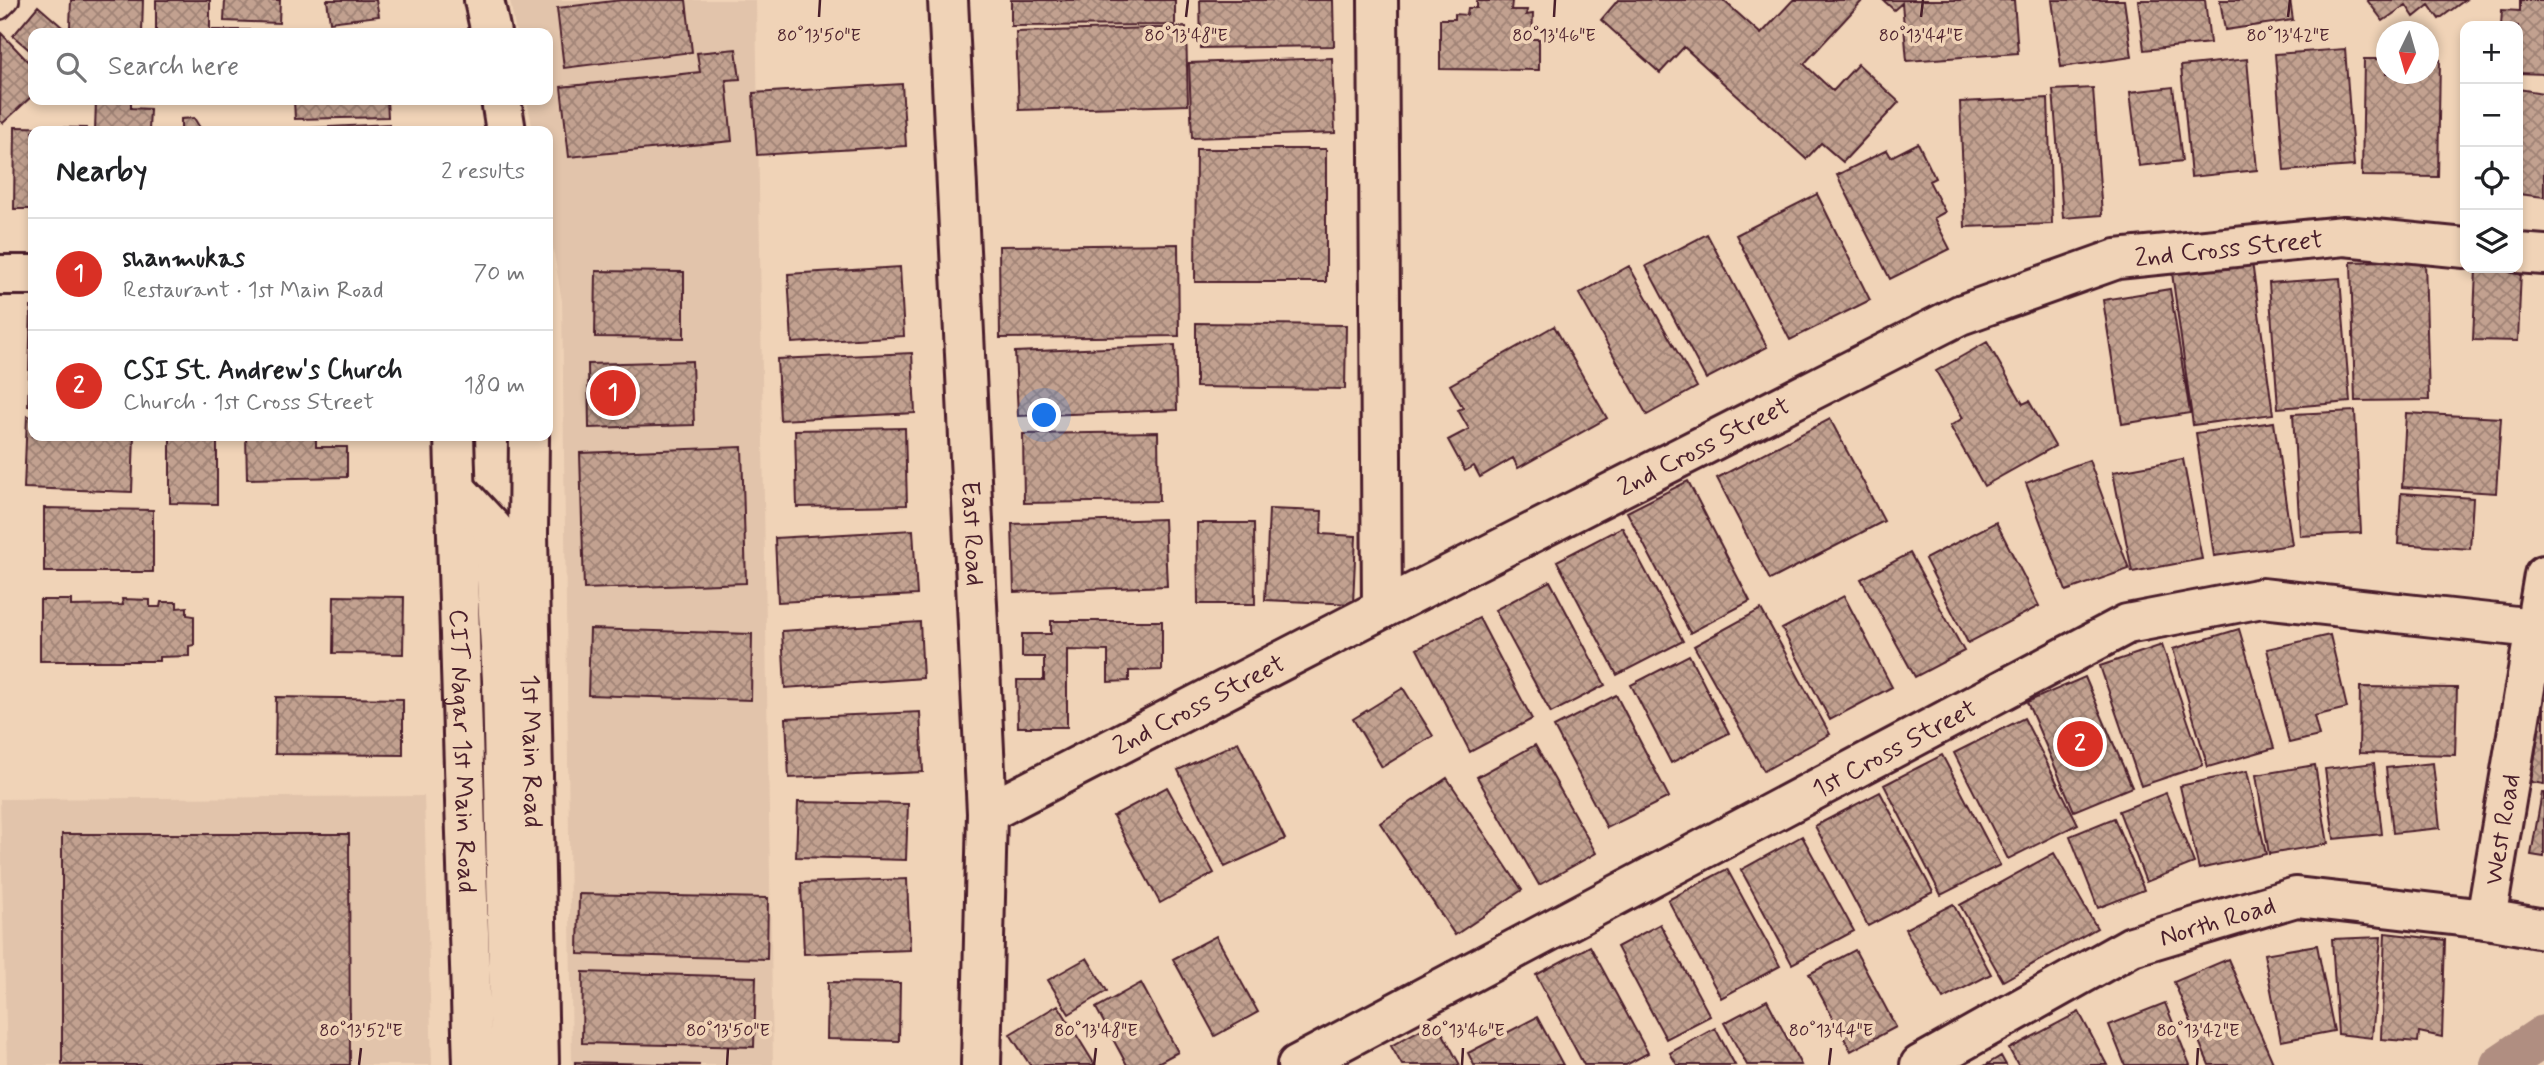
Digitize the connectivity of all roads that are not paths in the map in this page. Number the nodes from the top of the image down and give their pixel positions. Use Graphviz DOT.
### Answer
graph roads {
  1 [pos="8,0"];
  2 [pos="484,0"];
  3 [pos="948,0"];
  4 [pos="1378,0"];
  5 [pos="0,8"];
  6 [pos="490,28"];
  7 [pos="502,105"];
  8 [pos="505,126"];
  9 [pos="2460,248"];
  10 [pos="2523,254"];
  11 [pos="2544,256"];
  12 [pos="0,275"];
  13 [pos="28,275"];
  14 [pos="454,441"];
  15 [pos="529,441"];
  16 [pos="528,484"];
  17 [pos="456,489"];
  18 [pos="493,529"];
  19 [pos="2544,575"];
  20 [pos="1382,609"];
  21 [pos="2534,628"];
  22 [pos="988,813"];
  23 [pos="2486,919"];
  24 [pos="2544,929"];
  25 [pos="473,1065"];
  26 [pos="510,1065"];
  27 [pos="540,1065"];
  28 [pos="981,1065"];
  29 [pos="1297,1065"];
  30 [pos="1920,1065"];
  1 -- 5 [label="lane"];
  2 -- 6 [label="street"];
  3 -- 22 [label="street, East Road"];
  4 -- 20 [label="street"];
  7 -- 8 [label="street"];
  9 -- 20 [label="street, 2nd Cross Street"];
  10 -- 11 [label="street"];
  12 -- 13 [label="street"];
  14 -- 17 [label="street, CIT Nagar 1st Main Road"];
  15 -- 16 [label="street, 1st Main Road"];
  16 -- 18 [label="street"];
  16 -- 27 [label="street, 1st Main Road"];
  17 -- 18 [label="street"];
  17 -- 25 [label="street, CIT Nagar 1st Main Road"];
  18 -- 26 [label="street"];
  19 -- 21 [label="street, West Road"];
  20 -- 22 [label="street, 2nd Cross Street"];
  21 -- 23 [label="street, West Road"];
  21 -- 29 [label="street, 1st Cross Street"];
  22 -- 28 [label="street, East Road"];
  23 -- 24 [label="street, North Road"];
  23 -- 30 [label="street, North Road"];
}
